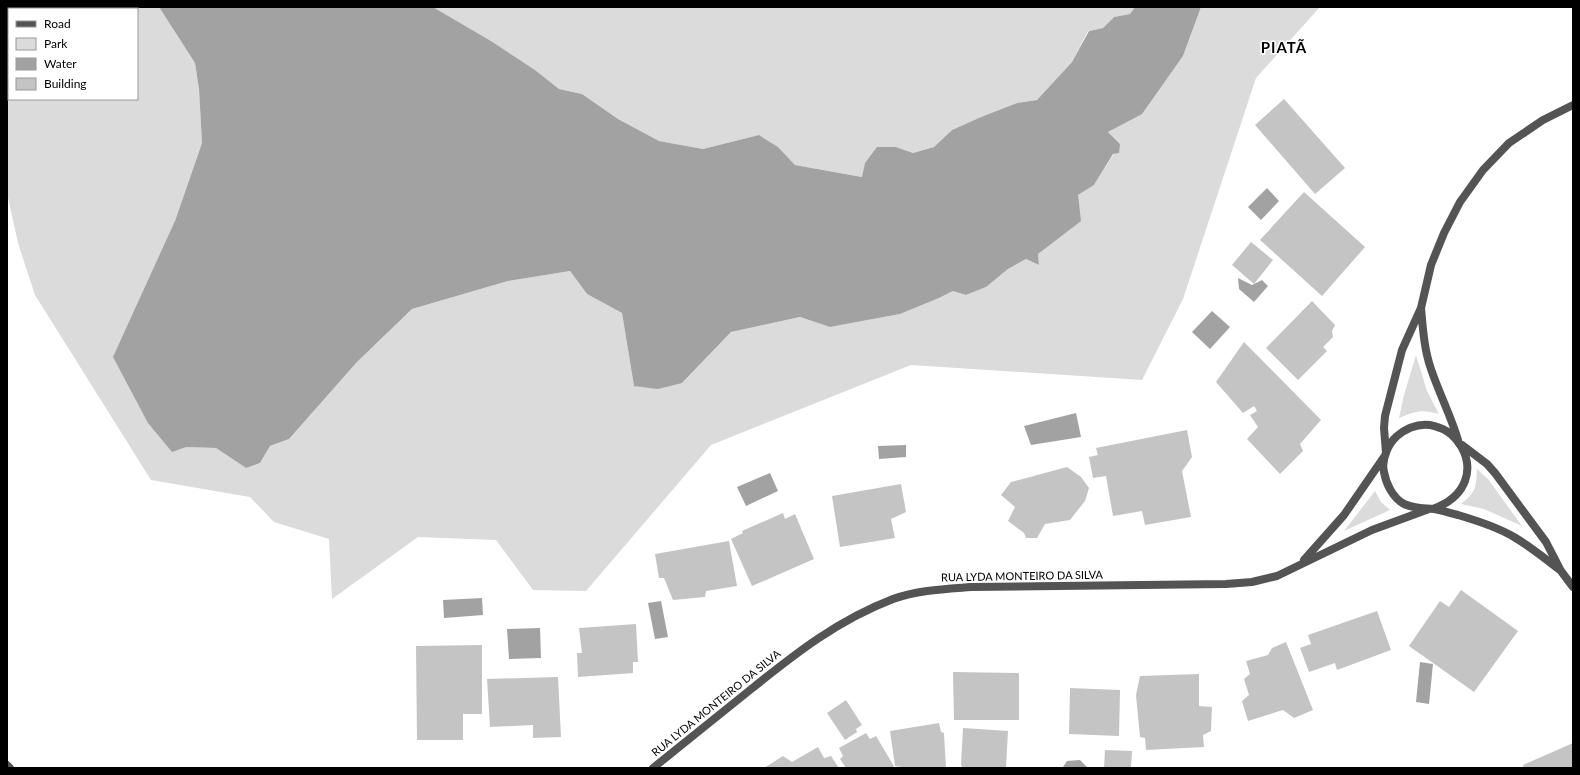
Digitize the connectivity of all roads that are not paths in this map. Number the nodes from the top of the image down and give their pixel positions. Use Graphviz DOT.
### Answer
graph roads {
  1 [pos="1573,105"];
  2 [pos="1421,308"];
  3 [pos="1460,443"];
  4 [pos="1385,455"];
  5 [pos="1431,509"];
  6 [pos="1300,564"];
  7 [pos="1561,571"];
  8 [pos="1573,587"];
  9 [pos="7,765"];
  10 [pos="10,768"];
  11 [pos="653,768"];
  1 -- 2 [label="street"];
  2 -- 3 [label="street"];
  2 -- 4 [label="street"];
  3 -- 4 [label="street"];
  3 -- 5 [label="street"];
  3 -- 7 [label="street"];
  4 -- 5 [label="street"];
  4 -- 6 [label="street, RUA LYDA MONTEIRO DA SILVA"];
  5 -- 6 [label="street, RUA LYDA MONTEIRO DA SILVA"];
  5 -- 7 [label="street"];
  6 -- 11 [label="street, RUA LYDA MONTEIRO DA SILVA"];
  7 -- 8 [label="street"];
  9 -- 10 [label="street"];
}
